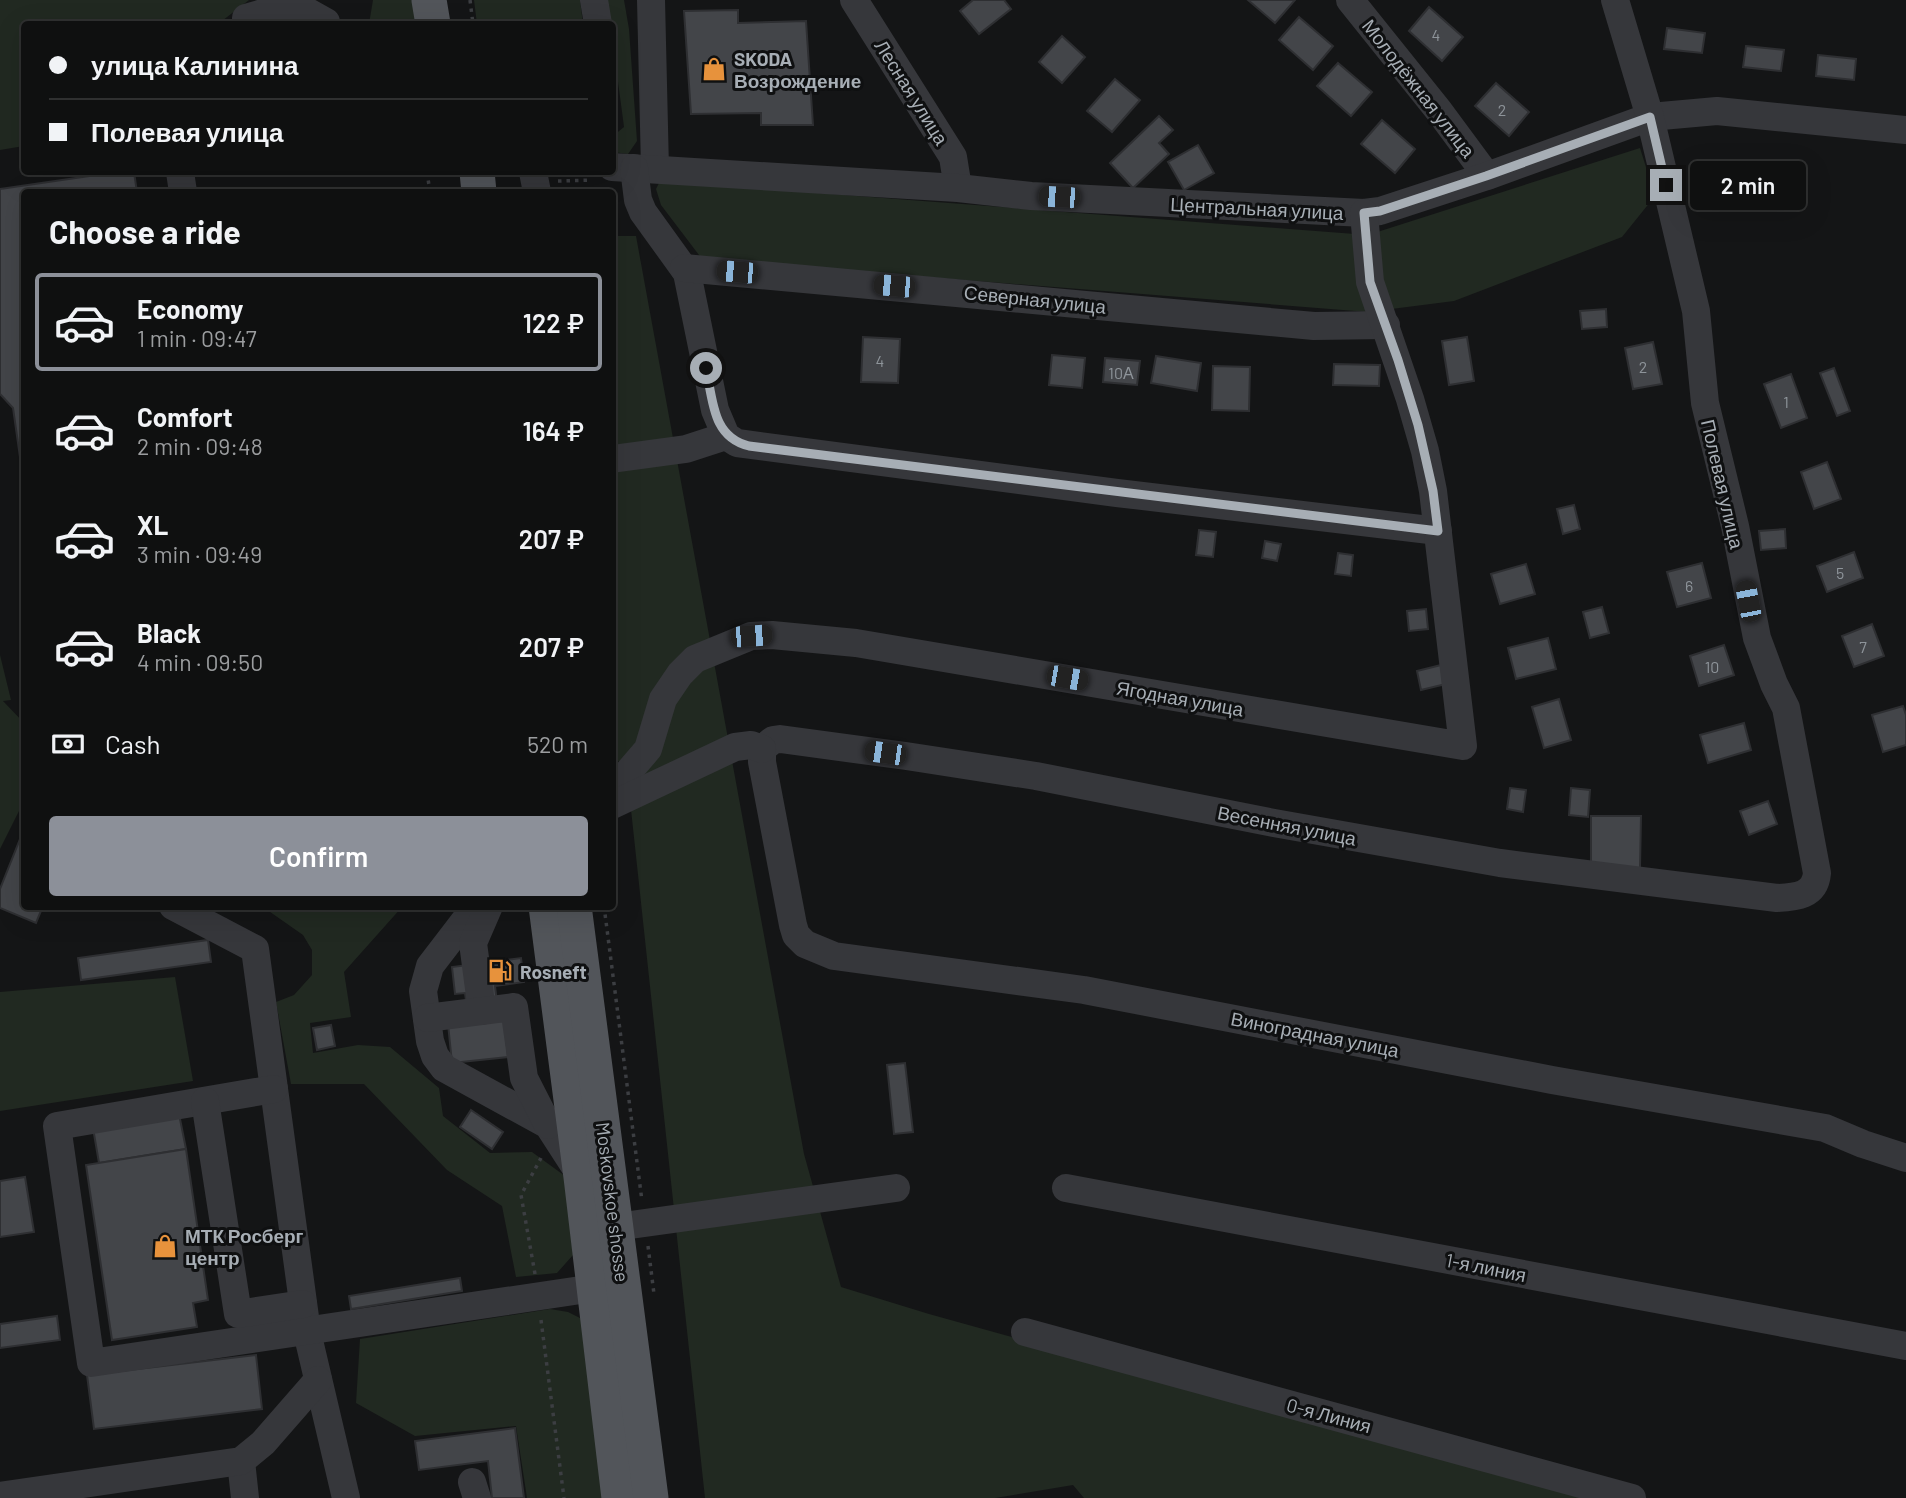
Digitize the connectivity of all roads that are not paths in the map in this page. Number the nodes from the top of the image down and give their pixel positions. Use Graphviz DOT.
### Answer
graph roads {
  1 [pos="274,0"];
  2 [pos="429,0"];
  3 [pos="453,0"];
  4 [pos="594,0"];
  5 [pos="651,0"];
  6 [pos="854,0"];
  7 [pos="1350,0"];
  8 [pos="1615,0"];
  9 [pos="329,16"];
  10 [pos="242,21"];
  11 [pos="432,21"];
  12 [pos="456,21"];
  13 [pos="597,21"];
  14 [pos="1650,117"];
  15 [pos="1906,130"];
  16 [pos="635,171"];
  17 [pos="1486,176"];
  18 [pos="958,188"];
  19 [pos="1364,213"];
  20 [pos="686,270"];
  21 [pos="1386,325"];
  22 [pos="726,436"];
  23 [pos="616,458"];
  24 [pos="1438,531"];
  25 [pos="762,749"];
  26 [pos="616,786"];
  27 [pos="616,804"];
  28 [pos="1813,887"];
  29 [pos="181,910"];
  30 [pos="473,910"];
  31 [pos="487,910"];
  32 [pos="547,910"];
  33 [pos="575,910"];
  34 [pos="482,1011"];
  35 [pos="427,1018"];
  36 [pos="274,1089"];
  37 [pos="205,1101"];
  38 [pos="548,1125"];
  39 [pos="1906,1158"];
  40 [pos="582,1177"];
  41 [pos="896,1188"];
  42 [pos="1066,1188"];
  43 [pos="616,1227"];
  44 [pos="594,1287"];
  45 [pos="303,1304"];
  46 [pos="307,1332"];
  47 [pos="1025,1332"];
  48 [pos="1906,1346"];
  49 [pos="318,1380"];
  50 [pos="241,1461"];
  51 [pos="0,1496"];
  52 [pos="245,1498"];
  53 [pos="346,1498"];
  54 [pos="619,1498"];
  55 [pos="651,1498"];
  56 [pos="1632,1498"];
  1 -- 10 [label="street"];
  2 -- 11 [label="main road"];
  3 -- 12 [label="main road"];
  4 -- 13 [label="street"];
  5 -- 16 [label="street"];
  6 -- 18 [label="street, Лесная улица"];
  7 -- 17 [label="street, Молодёжная улица"];
  8 -- 14 [label="street, Полевая улица"];
  9 -- 10 [label="street"];
  14 -- 15 [label="street, Центральная улица"];
  14 -- 17 [label="street, Центральная улица"];
  14 -- 28 [label="street, Полевая улица"];
  16 -- 18 [label="street, Центральная улица"];
  16 -- 20 [label="street"];
  17 -- 19 [label="street, Центральная улица"];
  18 -- 19 [label="street, Центральная улица"];
  19 -- 21 [label="street"];
  20 -- 21 [label="street, Северная улица"];
  20 -- 22 [label="street"];
  21 -- 24 [label="street"];
  22 -- 23 [label="street"];
  22 -- 24 [label="street"];
  24 -- 26 [label="street, Ягодная улица"];
  25 -- 27 [label="street, Весенняя улица"];
  25 -- 28 [label="street, Весенняя улица"];
  25 -- 39 [label="street, Виноградная улица"];
  29 -- 36 [label="street"];
  30 -- 35 [label="street"];
  31 -- 34 [label="street"];
  32 -- 40 [label="main road, Moskovskoe shosse"];
  33 -- 43 [label="main road, Moskovskoe shosse"];
  34 -- 35 [label="street"];
  34 -- 38 [label="street"];
  35 -- 38 [label="street"];
  36 -- 37 [label="street"];
  36 -- 45 [label="street"];
  37 -- 45 [label="street"];
  37 -- 46 [label="street"];
  38 -- 40 [label="street"];
  40 -- 44 [label="main road, Moskovskoe shosse"];
  41 -- 43 [label="street"];
  42 -- 48 [label="street, 1-я линия"];
  43 -- 55 [label="main road, Moskovskoe shosse"];
  44 -- 46 [label="street"];
  44 -- 54 [label="main road, Moskovskoe shosse"];
  45 -- 46 [label="street"];
  46 -- 49 [label="street"];
  47 -- 56 [label="street, 0-я Линия"];
  49 -- 50 [label="street"];
  49 -- 53 [label="street"];
  50 -- 51 [label="street"];
  50 -- 52 [label="street"];
}
